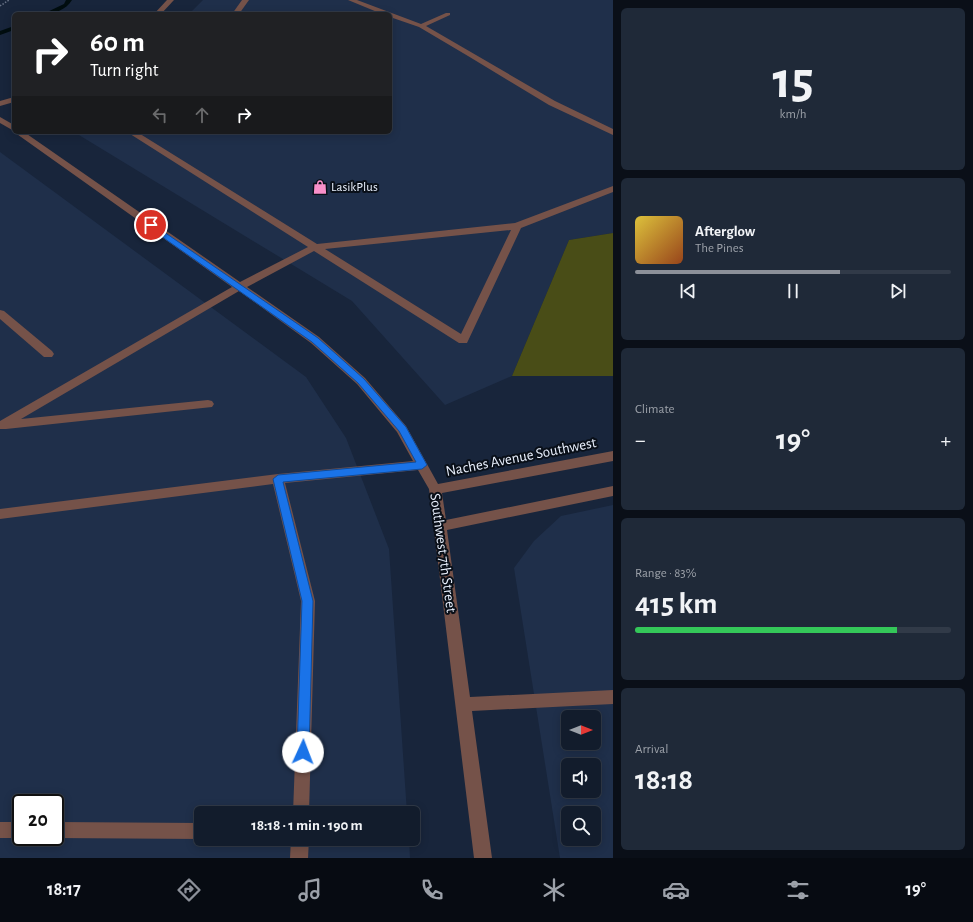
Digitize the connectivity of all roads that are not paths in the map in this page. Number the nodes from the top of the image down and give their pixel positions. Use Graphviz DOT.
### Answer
graph roads {
  1 [pos="171,0"];
  2 [pos="246,0"];
  3 [pos="351,0"];
  4 [pos="159,12"];
  5 [pos="237,12"];
  6 [pos="384,12"];
  7 [pos="448,14"];
  8 [pos="392,15"];
  9 [pos="421,26"];
  10 [pos="12,100"];
  11 [pos="0,104"];
  12 [pos="0,119"];
  13 [pos="12,128"];
  14 [pos="613,132"];
  15 [pos="21,134"];
  16 [pos="134,134"];
  17 [pos="613,189"];
  18 [pos="517,226"];
  19 [pos="315,247"];
  20 [pos="239,287"];
  21 [pos="0,313"];
  22 [pos="48,354"];
  23 [pos="208,404"];
  24 [pos="1,425"];
  25 [pos="613,456"];
  26 [pos="422,465"];
  27 [pos="278,479"];
  28 [pos="435,489"];
  29 [pos="613,491"];
  30 [pos="0,514"];
  31 [pos="440,526"];
  32 [pos="613,697"];
  33 [pos="463,704"];
  34 [pos="301,806"];
  35 [pos="0,830"];
  36 [pos="12,830"];
  37 [pos="64,830"];
  38 [pos="194,831"];
  39 [pos="300,846"];
  40 [pos="299,858"];
  41 [pos="483,858"];
  1 -- 4 [label="street"];
  2 -- 5 [label="street"];
  3 -- 6 [label="street"];
  7 -- 9 [label="street"];
  8 -- 9 [label="street"];
  9 -- 14 [label="street"];
  10 -- 11 [label="street"];
  12 -- 13 [label="street"];
  15 -- 20 [label="street, Southwest 7th Street"];
  16 -- 19 [label="street"];
  17 -- 18 [label="street"];
  18 -- 19 [label="street"];
  18 -- 19 [label="street"];
  19 -- 20 [label="street"];
  20 -- 24 [label="street"];
  20 -- 26 [label="street, Southwest 7th Street"];
  21 -- 22 [label="street"];
  23 -- 24 [label="street"];
  25 -- 28 [label="street, Naches Avenue Southwest"];
  26 -- 27 [label="street"];
  26 -- 28 [label="street, Southwest 7th Street"];
  27 -- 30 [label="street"];
  27 -- 34 [label="street"];
  28 -- 31 [label="street, Southwest 7th Street"];
  29 -- 31 [label="street"];
  31 -- 33 [label="street, Southwest 7th Street"];
  32 -- 33 [label="street"];
  33 -- 41 [label="street, Southwest 7th Street"];
  35 -- 36 [label="street"];
  37 -- 38 [label="street"];
  39 -- 40 [label="street"];
}
